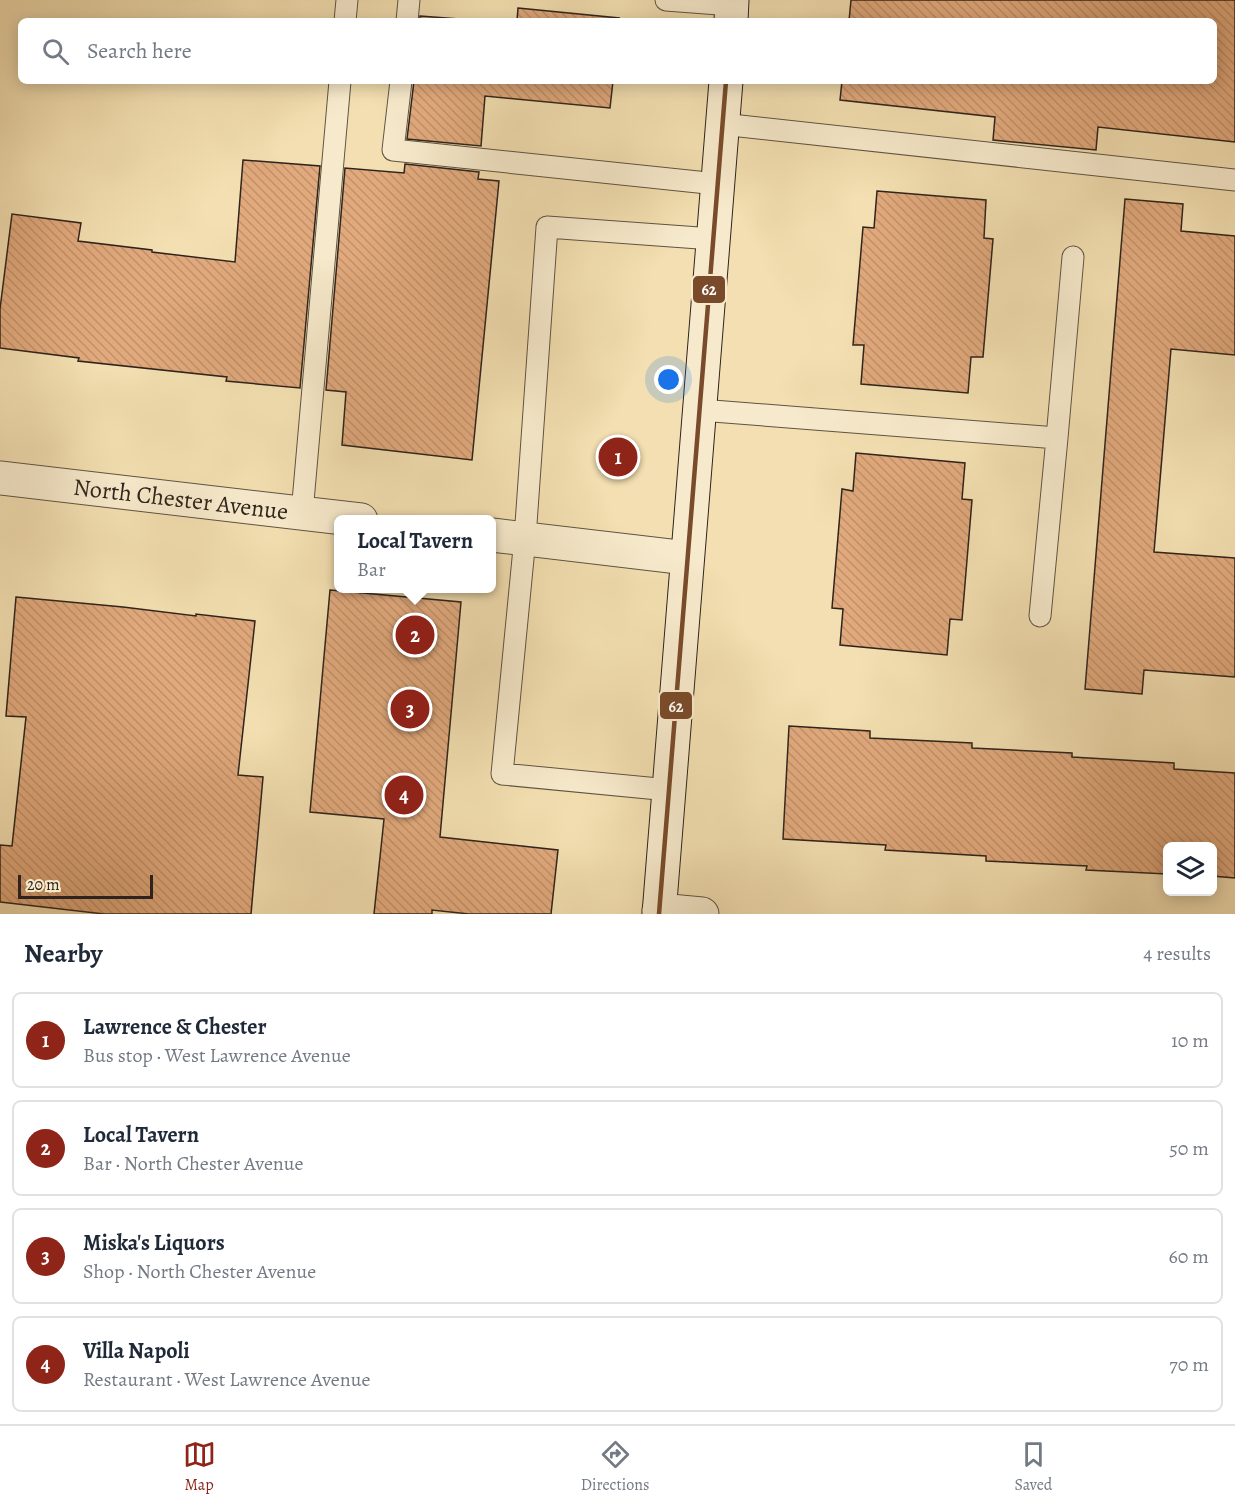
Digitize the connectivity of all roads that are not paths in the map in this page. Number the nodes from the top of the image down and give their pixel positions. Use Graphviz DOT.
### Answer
graph roads {
  1 [pos="347,0"];
  2 [pos="409,0"];
  3 [pos="666,0"];
  4 [pos="731,9"];
  5 [pos="345,18"];
  6 [pos="407,18"];
  7 [pos="340,84"];
  8 [pos="401,84"];
  9 [pos="726,84"];
  10 [pos="722,124"];
  11 [pos="1235,180"];
  12 [pos="717,184"];
  13 [pos="713,239"];
  14 [pos="1073,257"];
  15 [pos="700,410"];
  16 [pos="1057,438"];
  17 [pos="0,478"];
  18 [pos="302,513"];
  19 [pos="334,516"];
  20 [pos="496,535"];
  21 [pos="525,538"];
  22 [pos="687,558"];
  23 [pos="1040,616"];
  24 [pos="669,790"];
  25 [pos="659,912"];
  26 [pos="702,914"];
  1 -- 5 [label="lane"];
  2 -- 6 [label="lane"];
  3 -- 4 [label="lane"];
  7 -- 18 [label="lane"];
  8 -- 12 [label="lane"];
  9 -- 10 [label="main road"];
  10 -- 11 [label="lane"];
  10 -- 12 [label="main road"];
  12 -- 13 [label="main road"];
  13 -- 15 [label="main road"];
  13 -- 21 [label="lane"];
  14 -- 16 [label="lane"];
  15 -- 16 [label="lane"];
  15 -- 22 [label="main road"];
  16 -- 23 [label="lane"];
  17 -- 18 [label="main road, North Chester Avenue"];
  18 -- 19 [label="main road, North Chester Avenue"];
  20 -- 21 [label="main road"];
  21 -- 22 [label="main road"];
  21 -- 24 [label="lane"];
  22 -- 24 [label="main road"];
  24 -- 25 [label="main road"];
  25 -- 26 [label="main road"];
}
